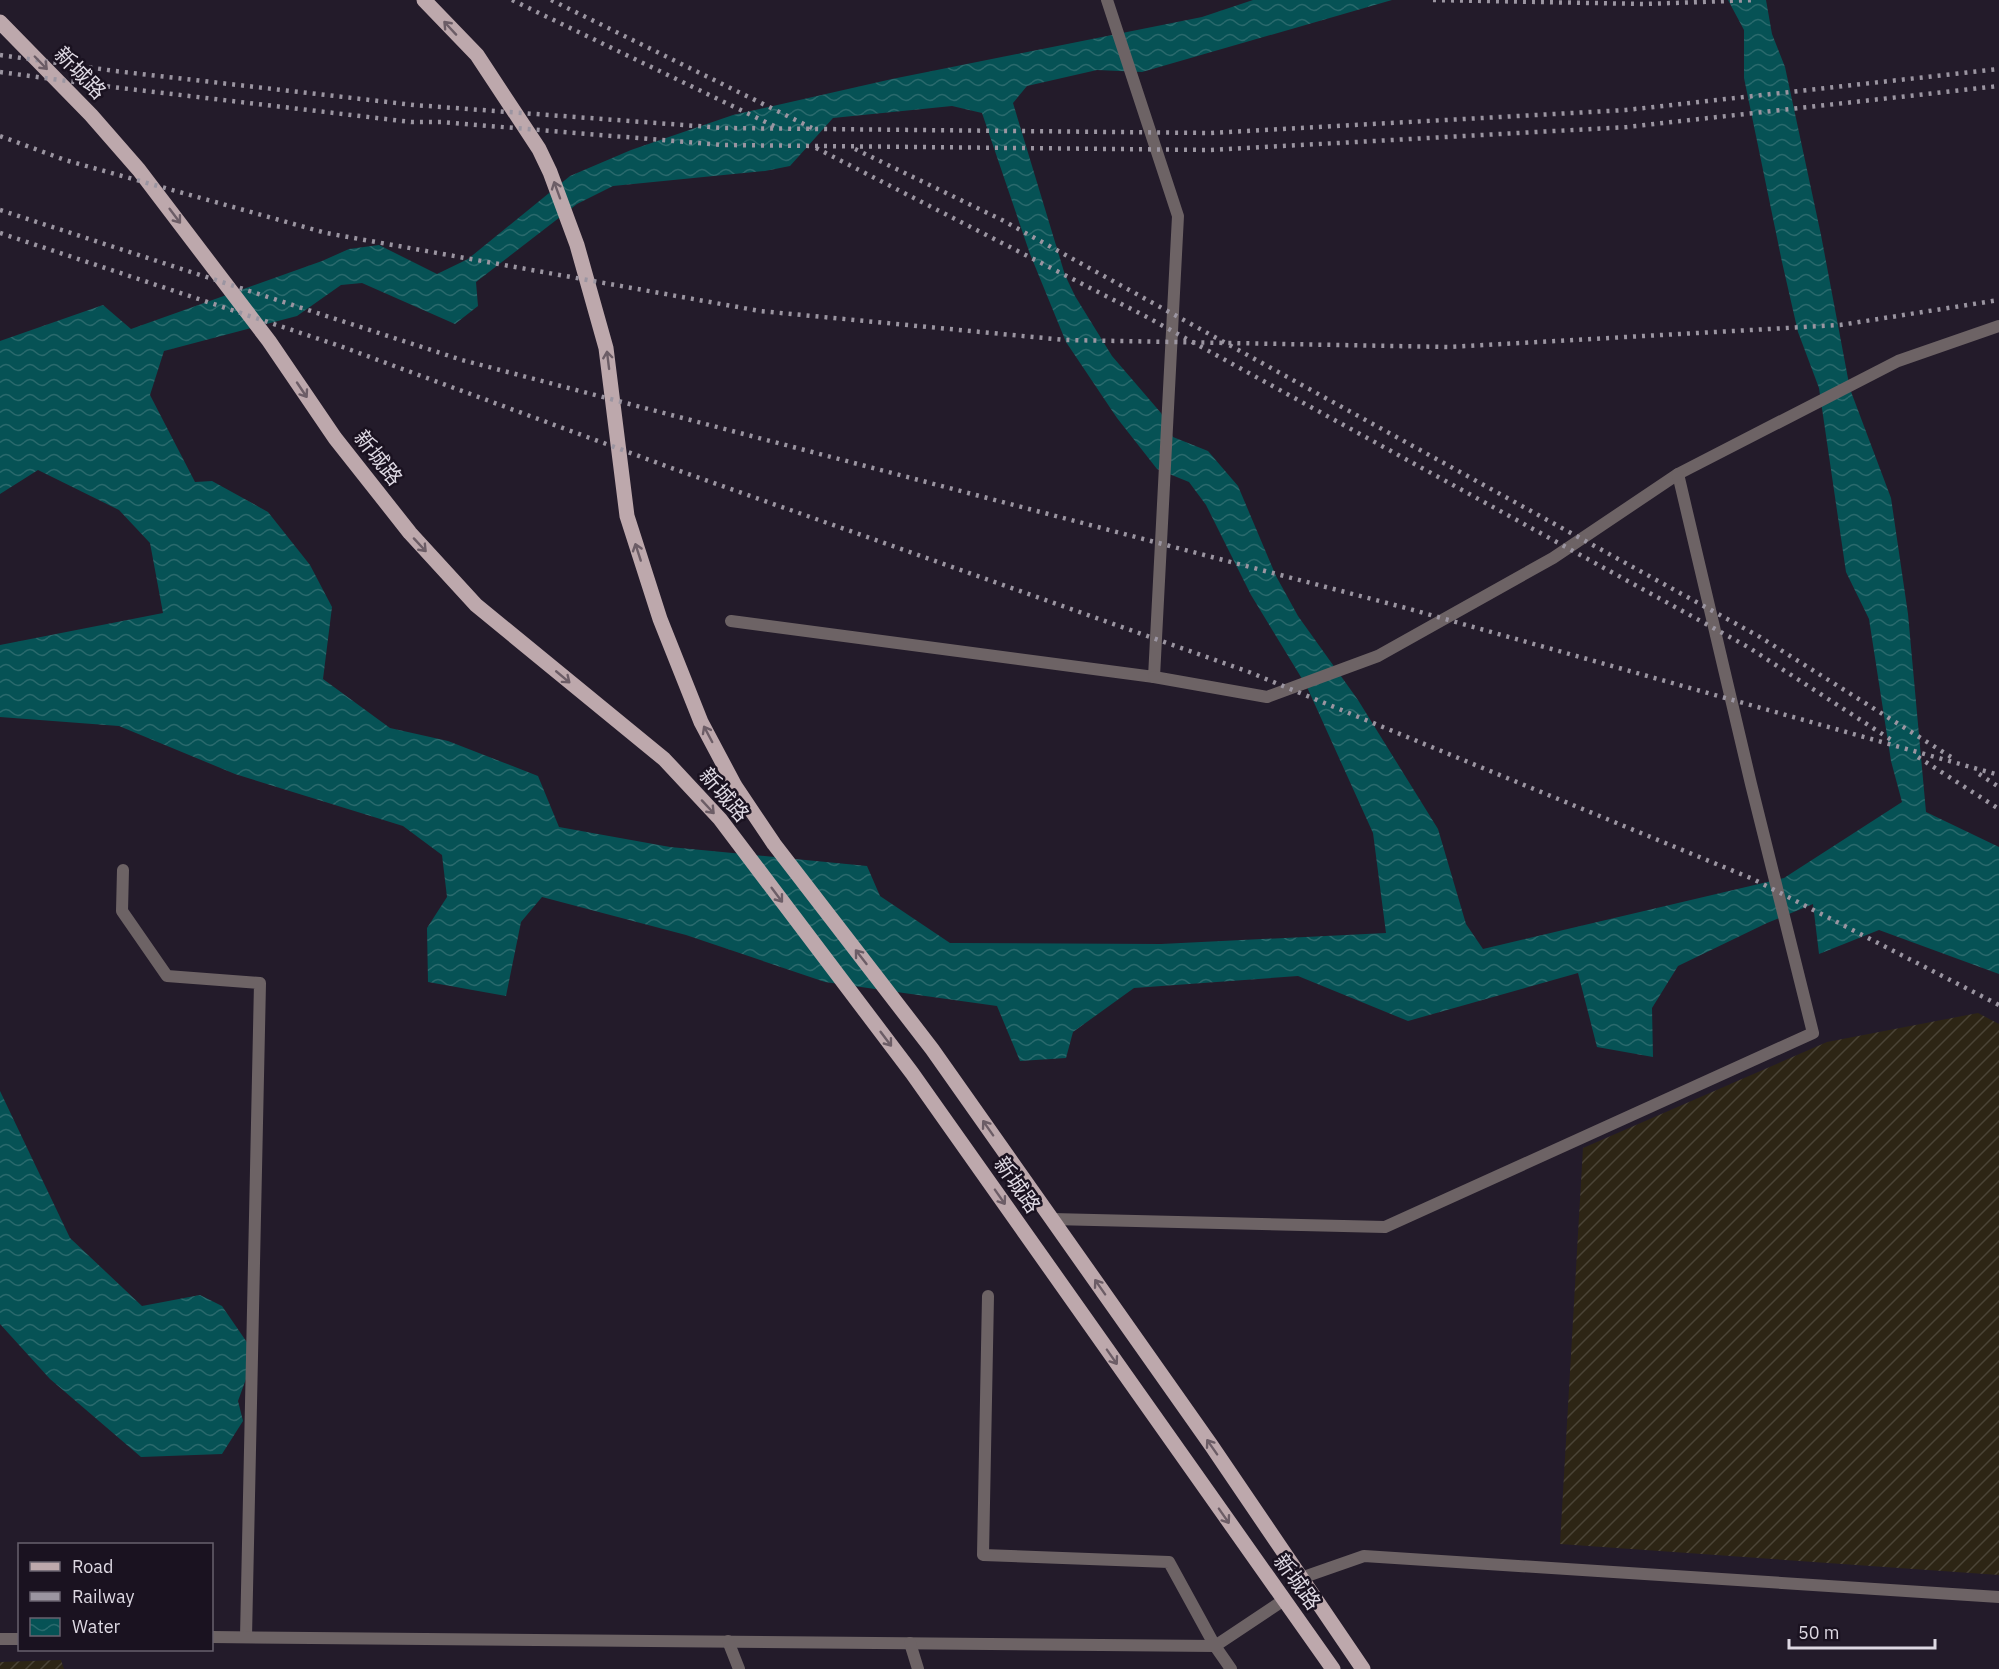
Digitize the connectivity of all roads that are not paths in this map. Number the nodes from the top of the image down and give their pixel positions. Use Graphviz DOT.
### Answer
graph roads {
  1 [pos="424,0"];
  2 [pos="1107,0"];
  3 [pos="0,22"];
  4 [pos="1999,326"];
  5 [pos="1678,474"];
  6 [pos="731,621"];
  7 [pos="1154,677"];
  8 [pos="123,870"];
  9 [pos="1052,1219"];
  10 [pos="988,1296"];
  11 [pos="1301,1578"];
  12 [pos="1999,1597"];
  13 [pos="1284,1600"];
  14 [pos="213,1637"];
  15 [pos="246,1637"];
  16 [pos="0,1639"];
  17 [pos="18,1639"];
  18 [pos="728,1641"];
  19 [pos="910,1643"];
  20 [pos="1215,1646"];
  21 [pos="739,1669"];
  22 [pos="918,1669"];
  23 [pos="1231,1669"];
  24 [pos="1333,1669"];
  25 [pos="1363,1669"];
  9 -- 1 [label="main road, 新城路, one-way"];
  2 -- 7 [label="street"];
  3 -- 13 [label="main road, 新城路, one-way"];
  4 -- 5 [label="street"];
  5 -- 7 [label="street"];
  5 -- 9 [label="street"];
  6 -- 7 [label="street"];
  8 -- 15 [label="street"];
  11 -- 9 [label="main road, 新城路, one-way"];
  10 -- 20 [label="street"];
  11 -- 12 [label="street"];
  11 -- 25 [label="main road, 新城路"];
  13 -- 20 [label="street"];
  13 -- 24 [label="main road, 新城路"];
  14 -- 15 [label="street"];
  15 -- 18 [label="street"];
  16 -- 17 [label="street"];
  18 -- 19 [label="street"];
  18 -- 21 [label="street"];
  19 -- 20 [label="street"];
  19 -- 22 [label="street"];
  20 -- 23 [label="street"];
}
